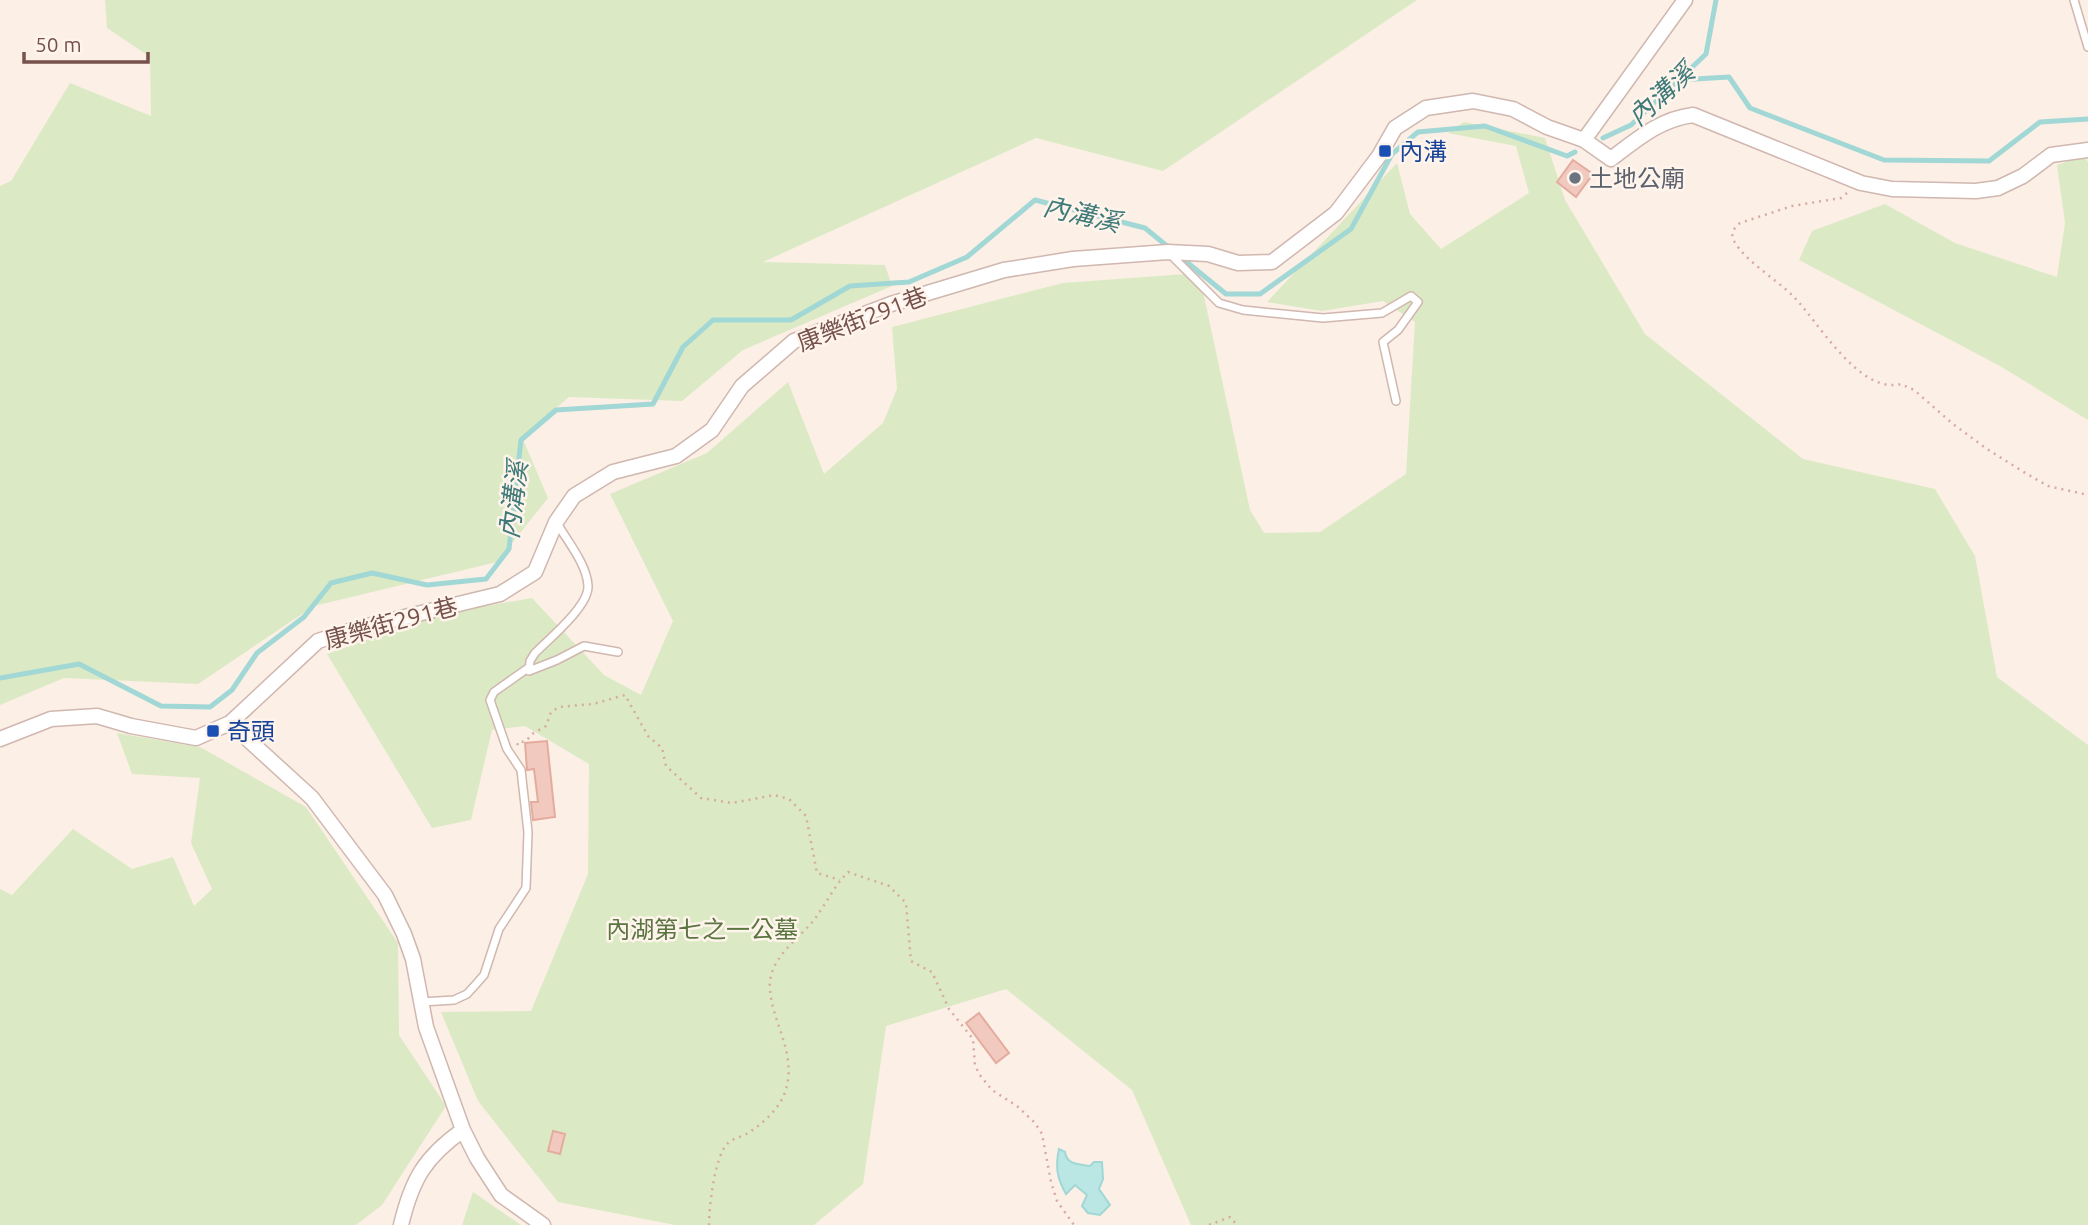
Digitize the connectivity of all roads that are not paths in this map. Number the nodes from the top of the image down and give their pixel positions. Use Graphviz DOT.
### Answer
graph roads {
  1 [pos="1685,0"];
  2 [pos="2074,0"];
  3 [pos="2088,47"];
  4 [pos="1584,140"];
  5 [pos="2088,150"];
  6 [pos="1168,252"];
  7 [pos="1396,401"];
  8 [pos="556,522"];
  9 [pos="618,652"];
  10 [pos="528,668"];
  11 [pos="230,723"];
  12 [pos="0,739"];
  13 [pos="422,1002"];
  14 [pos="463,1130"];
  15 [pos="401,1225"];
  16 [pos="543,1225"];
  1 -- 4 [label="street"];
  2 -- 3 [label="lane"];
  4 -- 5 [label="street, 康樂街291巷"];
  4 -- 6 [label="street, 康樂街291巷"];
  6 -- 7 [label="lane"];
  6 -- 8 [label="street, 康樂街291巷"];
  8 -- 10 [label="lane"];
  8 -- 11 [label="street, 康樂街291巷"];
  9 -- 10 [label="lane"];
  10 -- 13 [label="lane"];
  11 -- 12 [label="street, 康樂街291巷"];
  11 -- 13 [label="street"];
  13 -- 14 [label="street"];
  14 -- 15 [label="street"];
  14 -- 16 [label="street"];
}
